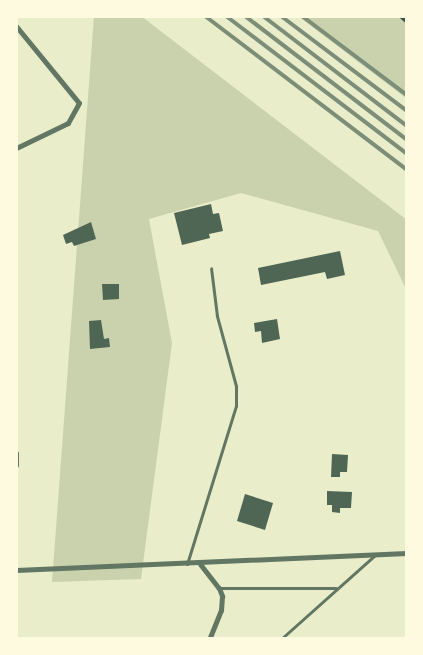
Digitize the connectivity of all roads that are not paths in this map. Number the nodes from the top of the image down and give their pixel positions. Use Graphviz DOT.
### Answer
graph roads {
  1 [pos="16,26"];
  2 [pos="16,148"];
  3 [pos="211,268"];
  4 [pos="16,453"];
  5 [pos="16,465"];
  6 [pos="407,553"];
  7 [pos="375,555"];
  8 [pos="187,564"];
  9 [pos="200,564"];
  10 [pos="16,570"];
  11 [pos="219,588"];
  12 [pos="338,588"];
  13 [pos="209,639"];
  14 [pos="281,639"];
  1 -- 2 [label="street"];
  3 -- 8 [label="lane"];
  4 -- 5 [label="street"];
  6 -- 7 [label="street"];
  7 -- 9 [label="street"];
  7 -- 12 [label="lane"];
  8 -- 9 [label="street"];
  8 -- 10 [label="street"];
  9 -- 11 [label="street"];
  11 -- 12 [label="lane"];
  11 -- 13 [label="street"];
  12 -- 14 [label="lane"];
}
